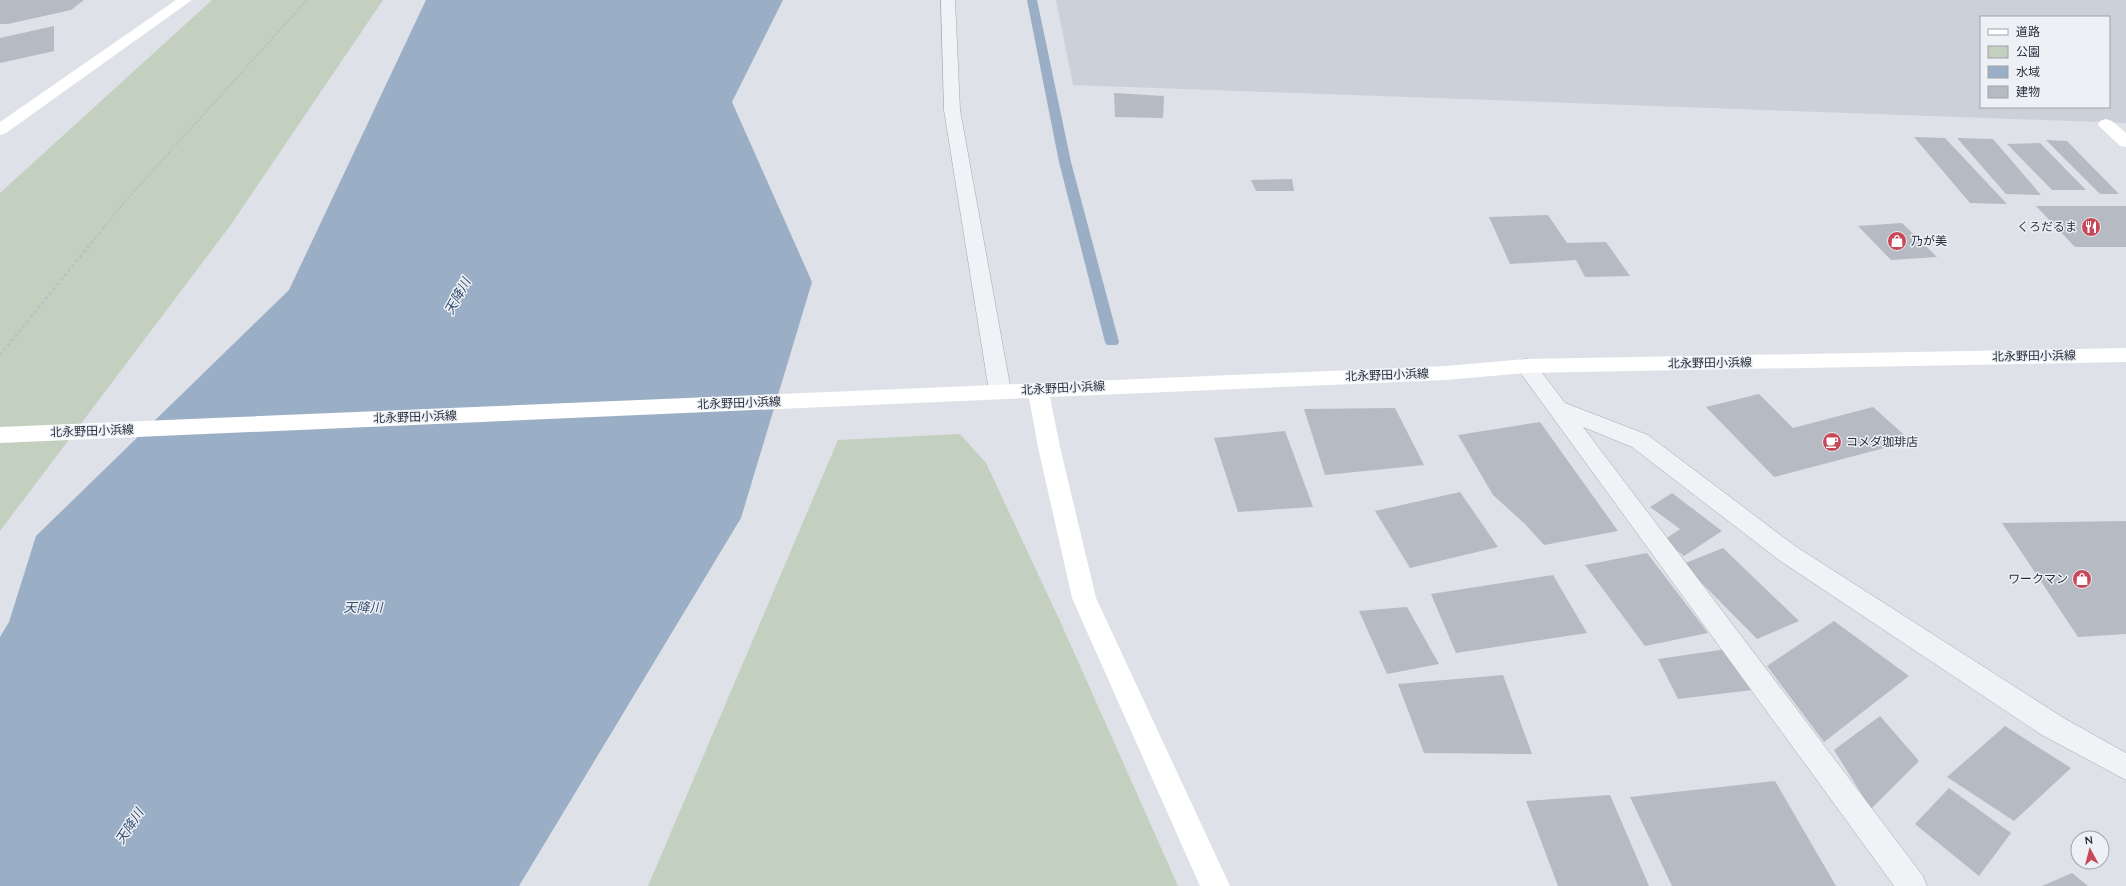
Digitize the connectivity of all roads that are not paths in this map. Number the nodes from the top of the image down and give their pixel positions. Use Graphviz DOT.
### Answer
graph roads {
  1 [pos="186,0"];
  2 [pos="948,0"];
  3 [pos="2106,124"];
  4 [pos="0,130"];
  5 [pos="2126,142"];
  6 [pos="2126,355"];
  7 [pos="1526,366"];
  8 [pos="1038,389"];
  9 [pos="1000,391"];
  10 [pos="1557,408"];
  11 [pos="0,435"];
  12 [pos="2126,767"];
  13 [pos="1215,886"];
  14 [pos="1912,886"];
  1 -- 4 [label="main road"];
  2 -- 9 [label="street"];
  3 -- 5 [label="main road"];
  6 -- 7 [label="main road, 北永野田小浜線"];
  7 -- 8 [label="main road, 北永野田小浜線"];
  7 -- 10 [label="street"];
  8 -- 9 [label="main road, 北永野田小浜線"];
  8 -- 13 [label="main road"];
  9 -- 11 [label="main road, 北永野田小浜線"];
  10 -- 12 [label="street"];
  10 -- 14 [label="street"];
}
